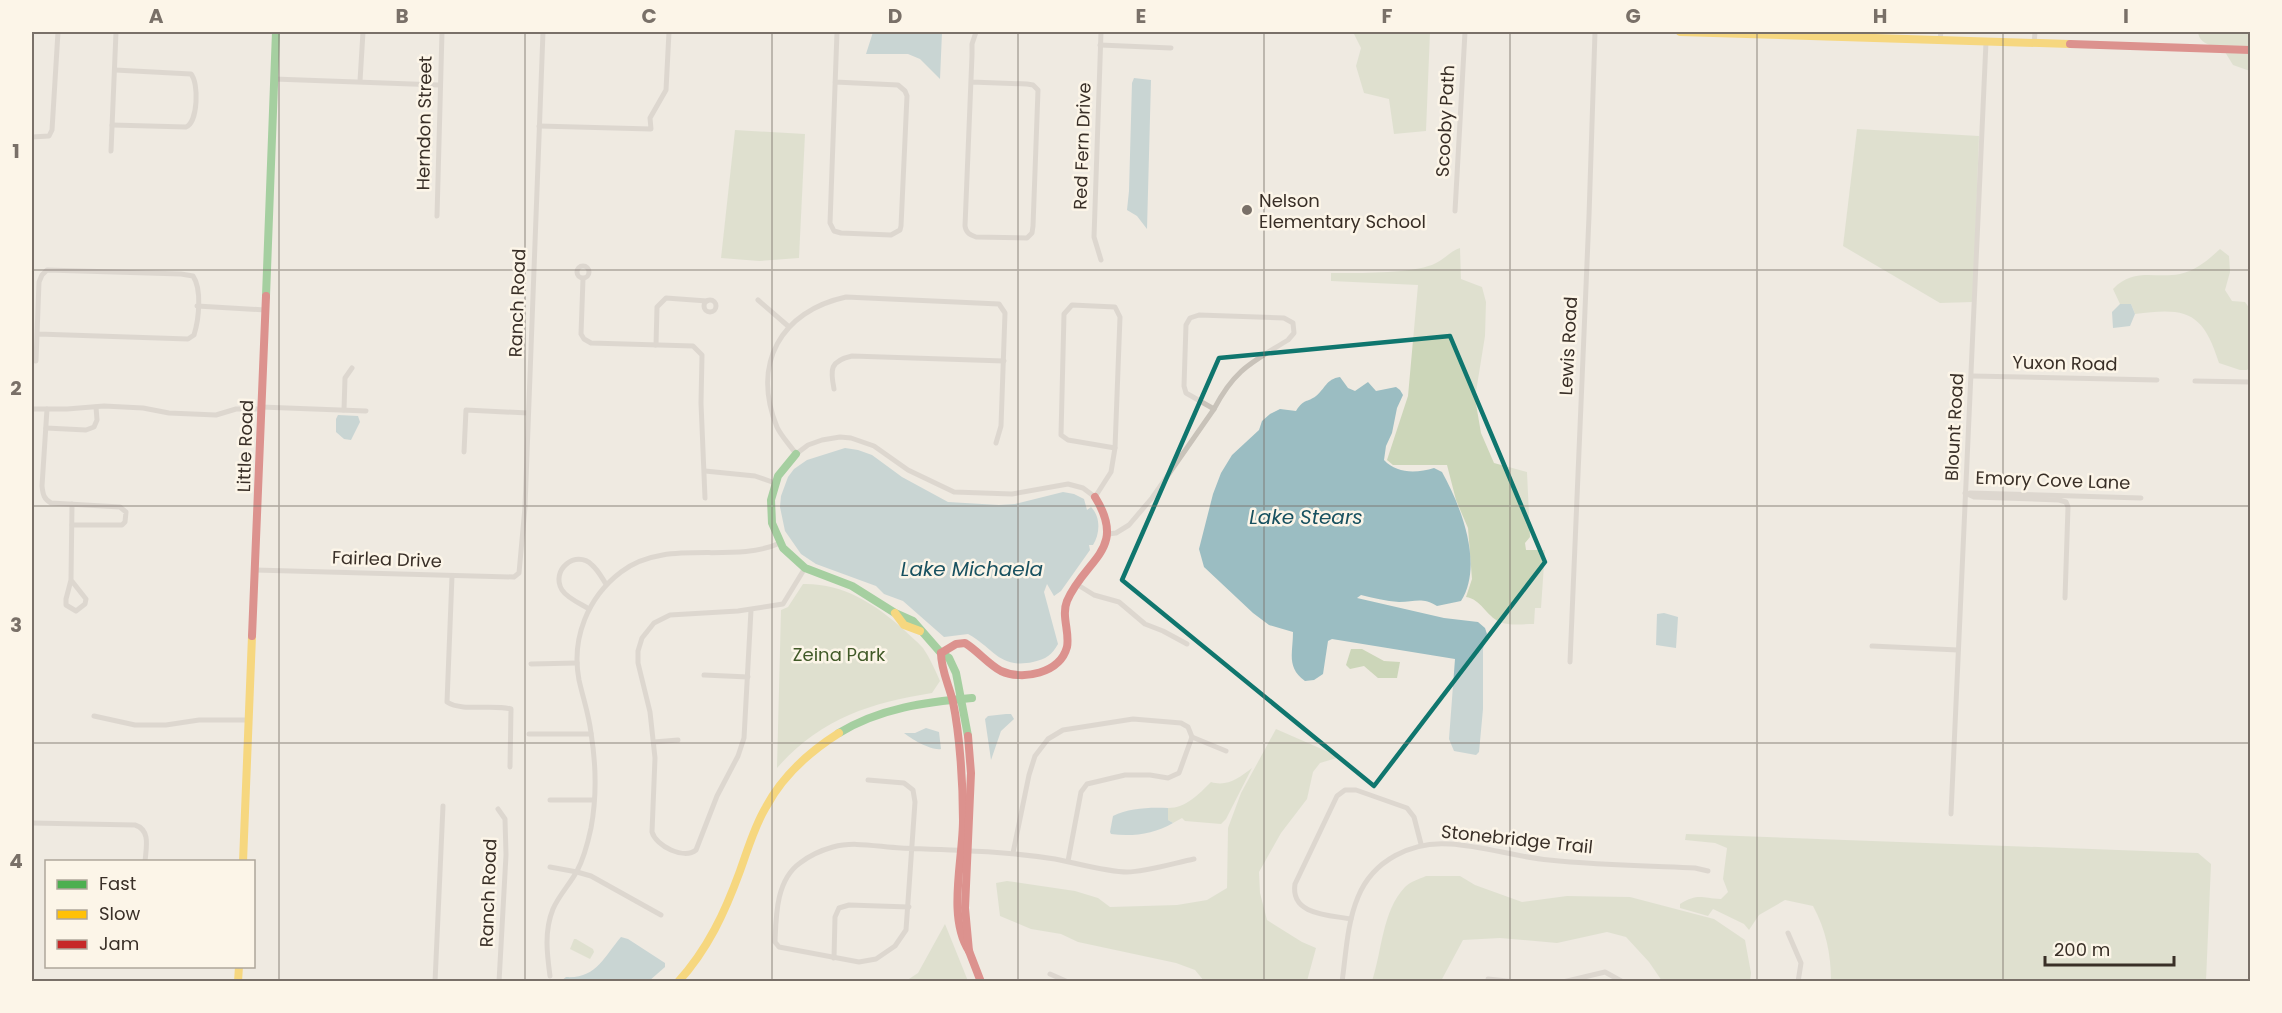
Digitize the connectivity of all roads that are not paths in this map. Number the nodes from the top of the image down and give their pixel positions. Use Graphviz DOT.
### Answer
graph roads {
  1 [pos="58,32"];
  2 [pos="116,32"];
  3 [pos="276,32"];
  4 [pos="363,32"];
  5 [pos="442,32"];
  6 [pos="543,32"];
  7 [pos="669,32"];
  8 [pos="837,32"];
  9 [pos="977,32"];
  10 [pos="1101,32"];
  11 [pos="1465,32"];
  12 [pos="1595,32"];
  13 [pos="1680,32"];
  14 [pos="2035,32"];
  15 [pos="1940,35"];
  16 [pos="1986,42"];
  17 [pos="2034,44"];
  18 [pos="1100,45"];
  19 [pos="1171,48"];
  20 [pos="2250,50"];
  21 [pos="115,70"];
  22 [pos="274,79"];
  23 [pos="360,81"];
  24 [pos="835,82"];
  25 [pos="970,82"];
  26 [pos="439,85"];
  27 [pos="112,125"];
  28 [pos="539,126"];
  29 [pos="32,137"];
  30 [pos="111,151"];
  31 [pos="1455,211"];
  32 [pos="437,216"];
  33 [pos="1101,260"];
  34 [pos="583,279"];
  35 [pos="707,300"];
  36 [pos="758,300"];
  37 [pos="197,306"];
  38 [pos="265,310"];
  39 [pos="788,326"];
  40 [pos="38,334"];
  41 [pos="656,345"];
  42 [pos="36,361"];
  43 [pos="1004,361"];
  44 [pos="352,368"];
  45 [pos="1972,376"];
  46 [pos="2157,380"];
  47 [pos="2195,381"];
  48 [pos="2250,382"];
  49 [pos="834,389"];
  50 [pos="96,407"];
  51 [pos="261,408"];
  52 [pos="32,409"];
  53 [pos="47,409"];
  54 [pos="1214,409"];
  55 [pos="344,410"];
  56 [pos="366,411"];
  57 [pos="528,412"];
  58 [pos="46,428"];
  59 [pos="996,443"];
  60 [pos="1115,448"];
  61 [pos="464,452"];
  62 [pos="796,454"];
  63 [pos="705,471"];
  64 [pos="775,483"];
  65 [pos="1965,493"];
  66 [pos="1095,497"];
  67 [pos="705,498"];
  68 [pos="2140,498"];
  69 [pos="72,504"];
  70 [pos="72,525"];
  71 [pos="1108,534"];
  72 [pos="780,543"];
  73 [pos="805,568"];
  74 [pos="255,570"];
  75 [pos="517,575"];
  76 [pos="452,576"];
  77 [pos="71,580"];
  78 [pos="606,584"];
  79 [pos="1077,585"];
  80 [pos="2065,598"];
  81 [pos="589,609"];
  82 [pos="751,610"];
  83 [pos="1187,644"];
  84 [pos="1872,646"];
  85 [pos="1958,650"];
  86 [pos="941,652"];
  87 [pos="1570,662"];
  88 [pos="577,663"];
  89 [pos="531,664"];
  90 [pos="704,675"];
  91 [pos="748,677"];
  92 [pos="972,698"];
  93 [pos="963,700"];
  94 [pos="953,701"];
  95 [pos="94,716"];
  96 [pos="249,720"];
  97 [pos="530,734"];
  98 [pos="591,734"];
  99 [pos="1192,737"];
  100 [pos="678,740"];
  101 [pos="654,742"];
  102 [pos="1226,751"];
  103 [pos="510,766"];
  104 [pos="868,780"];
  105 [pos="550,800"];
  106 [pos="594,800"];
  107 [pos="443,806"];
  108 [pos="498,809"];
  109 [pos="1951,814"];
  110 [pos="32,823"];
  111 [pos="1421,844"];
  112 [pos="912,848"];
  113 [pos="964,850"];
  114 [pos="1013,853"];
  115 [pos="1194,859"];
  116 [pos="146,860"];
  117 [pos="243,860"];
  118 [pos="1068,861"];
  119 [pos="550,867"];
  120 [pos="577,872"];
  121 [pos="1708,872"];
  122 [pos="909,907"];
  123 [pos="662,915"];
  124 [pos="1351,919"];
  125 [pos="1788,933"];
  126 [pos="834,958"];
  127 [pos="1050,974"];
  128 [pos="550,976"];
  129 [pos="1488,979"];
  130 [pos="435,981"];
  131 [pos="499,981"];
  132 [pos="678,981"];
  133 [pos="981,981"];
  134 [pos="1068,981"];
  135 [pos="1342,981"];
  136 [pos="1516,981"];
  137 [pos="1563,981"];
  138 [pos="1623,981"];
  139 [pos="1798,981"];
  1 -- 29 [label="street"];
  2 -- 21 [label="street"];
  3 -- 22 [label="street, Little Road"];
  4 -- 23 [label="street"];
  5 -- 26 [label="street, Herndon Street"];
  6 -- 28 [label="street, Ranch Road"];
  7 -- 28 [label="street"];
  8 -- 24 [label="street"];
  9 -- 25 [label="street"];
  10 -- 18 [label="street, Red Fern Drive"];
  11 -- 31 [label="street, Scooby Path"];
  12 -- 87 [label="street, Lewis Road"];
  13 -- 15 [label="street"];
  14 -- 17 [label="street"];
  15 -- 16 [label="street"];
  16 -- 17 [label="street"];
  16 -- 45 [label="street, Blount Road"];
  17 -- 20 [label="street"];
  18 -- 19 [label="street"];
  18 -- 33 [label="street, Red Fern Drive"];
  21 -- 27 [label="street"];
  21 -- 27 [label="street"];
  22 -- 23 [label="street"];
  22 -- 38 [label="street, Little Road"];
  23 -- 26 [label="street"];
  24 -- 24 [label="street"];
  25 -- 25 [label="street"];
  26 -- 32 [label="street, Herndon Street"];
  27 -- 30 [label="street"];
  28 -- 57 [label="street, Ranch Road"];
  34 -- 41 [label="street"];
  35 -- 41 [label="street"];
  36 -- 39 [label="street"];
  37 -- 38 [label="street"];
  37 -- 40 [label="street"];
  37 -- 40 [label="street"];
  38 -- 51 [label="street, Little Road"];
  39 -- 43 [label="street"];
  39 -- 62 [label="street"];
  40 -- 42 [label="street"];
  41 -- 63 [label="street"];
  43 -- 49 [label="street"];
  43 -- 59 [label="street"];
  44 -- 55 [label="street"];
  45 -- 46 [label="street, Yuxon Road"];
  45 -- 65 [label="street, Blount Road"];
  47 -- 48 [label="street"];
  50 -- 51 [label="street"];
  50 -- 53 [label="street"];
  50 -- 58 [label="street"];
  51 -- 55 [label="street"];
  51 -- 74 [label="street, Little Road"];
  52 -- 53 [label="street"];
  53 -- 58 [label="street"];
  54 -- 54 [label="street"];
  54 -- 71 [label="street"];
  55 -- 56 [label="street"];
  57 -- 61 [label="street"];
  57 -- 75 [label="street, Ranch Road"];
  58 -- 69 [label="street"];
  60 -- 60 [label="street"];
  60 -- 66 [label="street"];
  62 -- 64 [label="street"];
  62 -- 66 [label="street"];
  63 -- 64 [label="street"];
  63 -- 67 [label="street"];
  64 -- 72 [label="street"];
  65 -- 68 [label="street, Emory Cove Lane"];
  65 -- 80 [label="street"];
  65 -- 85 [label="street, Blount Road"];
  66 -- 71 [label="street"];
  69 -- 70 [label="street"];
  69 -- 70 [label="street"];
  70 -- 77 [label="street"];
  71 -- 79 [label="street"];
  72 -- 73 [label="street"];
  72 -- 78 [label="street"];
  73 -- 82 [label="street"];
  73 -- 86 [label="street"];
  74 -- 76 [label="street, Fairlea Drive"];
  74 -- 96 [label="street, Little Road"];
  75 -- 76 [label="street, Fairlea Drive"];
  76 -- 103 [label="street"];
  77 -- 77 [label="street"];
  78 -- 81 [label="street"];
  78 -- 81 [label="street"];
  79 -- 83 [label="street"];
  79 -- 86 [label="street"];
  81 -- 88 [label="street"];
  82 -- 91 [label="street"];
  82 -- 101 [label="street"];
  84 -- 85 [label="street"];
  85 -- 109 [label="street, Blount Road"];
  86 -- 93 [label="street"];
  86 -- 94 [label="street"];
  88 -- 89 [label="street"];
  88 -- 98 [label="street"];
  90 -- 91 [label="street"];
  91 -- 101 [label="street"];
  92 -- 93 [label="street"];
  93 -- 94 [label="street"];
  93 -- 113 [label="street"];
  94 -- 113 [label="street"];
  94 -- 132 [label="street"];
  95 -- 96 [label="street"];
  96 -- 117 [label="street, Little Road"];
  97 -- 98 [label="street"];
  98 -- 106 [label="street"];
  99 -- 102 [label="street"];
  99 -- 114 [label="street"];
  99 -- 118 [label="street"];
  100 -- 101 [label="street"];
  104 -- 112 [label="street"];
  105 -- 106 [label="street"];
  106 -- 120 [label="street"];
  107 -- 130 [label="street"];
  108 -- 131 [label="street, Ranch Road"];
  110 -- 116 [label="street"];
  111 -- 121 [label="street, Stonebridge Trail"];
  111 -- 124 [label="street, Stonebridge Trail"];
  111 -- 124 [label="street"];
  112 -- 113 [label="street"];
  112 -- 122 [label="street"];
  112 -- 126 [label="street"];
  113 -- 114 [label="street"];
  113 -- 133 [label="street"];
  114 -- 118 [label="street"];
  115 -- 118 [label="street"];
  119 -- 120 [label="street"];
  120 -- 123 [label="street"];
  120 -- 128 [label="street"];
  122 -- 126 [label="street"];
  122 -- 126 [label="street"];
  124 -- 135 [label="street, Stonebridge Trail"];
  125 -- 139 [label="street"];
  127 -- 134 [label="street"];
  129 -- 136 [label="street"];
  137 -- 138 [label="street"];
}
